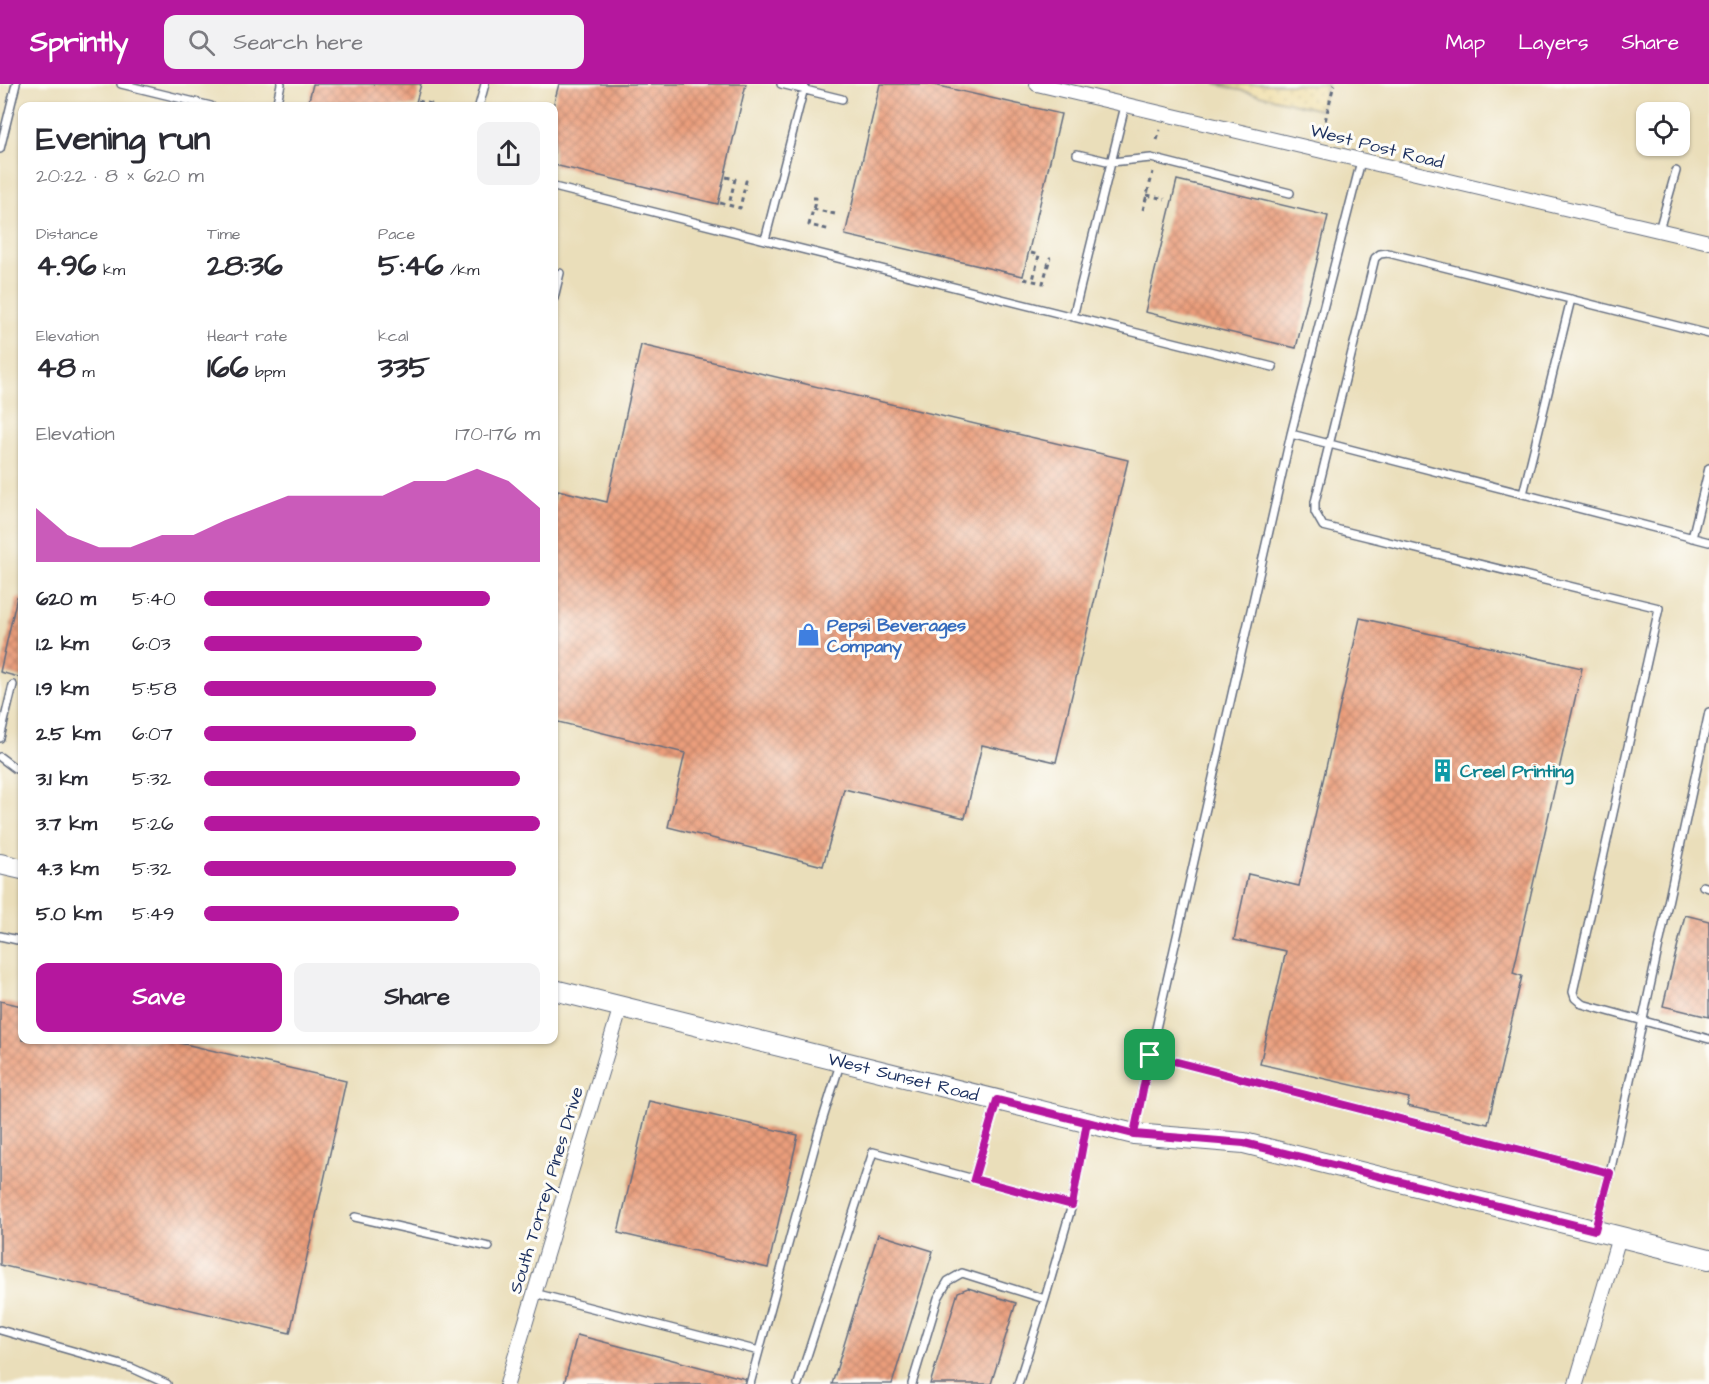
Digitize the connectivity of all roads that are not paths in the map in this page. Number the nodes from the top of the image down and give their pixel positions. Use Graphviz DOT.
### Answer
graph roads {
  1 [pos="16,84"];
  2 [pos="121,84"];
  3 [pos="281,84"];
  4 [pos="485,84"];
  5 [pos="781,84"];
  6 [pos="1037,84"];
  7 [pos="804,87"];
  8 [pos="842,99"];
  9 [pos="195,102"];
  10 [pos="277,102"];
  11 [pos="480,102"];
  12 [pos="1125,106"];
  13 [pos="0,149"];
  14 [pos="1077,154"];
  15 [pos="1361,161"];
  16 [pos="1111,162"];
  17 [pos="1676,171"];
  18 [pos="558,188"];
  19 [pos="1290,193"];
  20 [pos="1659,230"];
  21 [pos="765,240"];
  22 [pos="1709,242"];
  23 [pos="560,273"];
  24 [pos="558,281"];
  25 [pos="1571,299"];
  26 [pos="1073,317"];
  27 [pos="1709,334"];
  28 [pos="1273,367"];
  29 [pos="1291,434"];
  30 [pos="1328,444"];
  31 [pos="1709,468"];
  32 [pos="1523,494"];
  33 [pos="1692,537"];
  34 [pos="1709,542"];
  35 [pos="13,685"];
  36 [pos="1709,712"];
  37 [pos="0,738"];
  38 [pos="0,757"];
  39 [pos="18,769"];
  40 [pos="0,864"];
  41 [pos="18,868"];
  42 [pos="0,936"];
  43 [pos="18,940"];
  44 [pos="558,991"];
  45 [pos="621,1006"];
  46 [pos="1642,1021"];
  47 [pos="1709,1039"];
  48 [pos="1150,1055"];
  49 [pos="841,1061"];
  50 [pos="997,1100"];
  51 [pos="1087,1122"];
  52 [pos="1134,1134"];
  53 [pos="1610,1173"];
  54 [pos="974,1179"];
  55 [pos="1072,1205"];
  56 [pos="355,1216"];
  57 [pos="1595,1230"];
  58 [pos="1619,1237"];
  59 [pos="489,1247"];
  60 [pos="1709,1259"];
  61 [pos="534,1293"];
  62 [pos="1045,1299"];
  63 [pos="0,1330"];
  64 [pos="759,1351"];
  65 [pos="167,1384"];
  66 [pos="507,1384"];
  67 [pos="750,1384"];
  68 [pos="798,1384"];
  69 [pos="912,1384"];
  70 [pos="1018,1384"];
  71 [pos="1576,1384"];
  1 -- 13 [label="lane"];
  2 -- 9 [label="lane"];
  3 -- 10 [label="lane"];
  4 -- 11 [label="lane"];
  5 -- 7 [label="lane"];
  6 -- 12 [label="street, West Post Road"];
  7 -- 8 [label="lane"];
  7 -- 21 [label="lane"];
  12 -- 15 [label="street, West Post Road"];
  12 -- 16 [label="lane"];
  14 -- 16 [label="lane"];
  15 -- 20 [label="street, West Post Road"];
  15 -- 29 [label="lane"];
  16 -- 19 [label="lane"];
  16 -- 26 [label="lane"];
  17 -- 20 [label="lane"];
  18 -- 21 [label="lane"];
  20 -- 22 [label="street, West Post Road"];
  21 -- 26 [label="lane"];
  23 -- 24 [label="lane"];
  25 -- 27 [label="lane"];
  25 -- 30 [label="lane"];
  25 -- 32 [label="lane"];
  26 -- 28 [label="lane"];
  29 -- 30 [label="lane"];
  29 -- 48 [label="lane"];
  30 -- 32 [label="lane"];
  30 -- 46 [label="lane"];
  31 -- 33 [label="lane"];
  32 -- 33 [label="lane"];
  33 -- 34 [label="lane"];
  35 -- 37 [label="lane"];
  36 -- 46 [label="lane"];
  38 -- 39 [label="lane"];
  40 -- 41 [label="main road"];
  42 -- 43 [label="lane"];
  44 -- 45 [label="main road, West Sunset Road"];
  45 -- 49 [label="main road, West Sunset Road"];
  45 -- 61 [label="street, South Torrey Pines Drive"];
  46 -- 47 [label="lane"];
  46 -- 53 [label="lane"];
  48 -- 52 [label="lane"];
  48 -- 53 [label="lane"];
  49 -- 50 [label="main road, West Sunset Road"];
  49 -- 64 [label="lane"];
  50 -- 51 [label="main road, West Sunset Road"];
  50 -- 54 [label="lane"];
  51 -- 52 [label="main road, West Sunset Road"];
  51 -- 55 [label="lane"];
  52 -- 57 [label="main road, West Sunset Road"];
  53 -- 57 [label="lane"];
  54 -- 55 [label="lane"];
  54 -- 68 [label="lane"];
  55 -- 62 [label="lane"];
  56 -- 59 [label="lane"];
  57 -- 58 [label="main road, West Sunset Road"];
  58 -- 60 [label="main road, West Sunset Road"];
  58 -- 71 [label="street"];
  61 -- 64 [label="lane"];
  61 -- 66 [label="street, South Torrey Pines Drive"];
  62 -- 69 [label="lane"];
  62 -- 70 [label="lane"];
  63 -- 65 [label="lane"];
  64 -- 67 [label="lane"];
}
